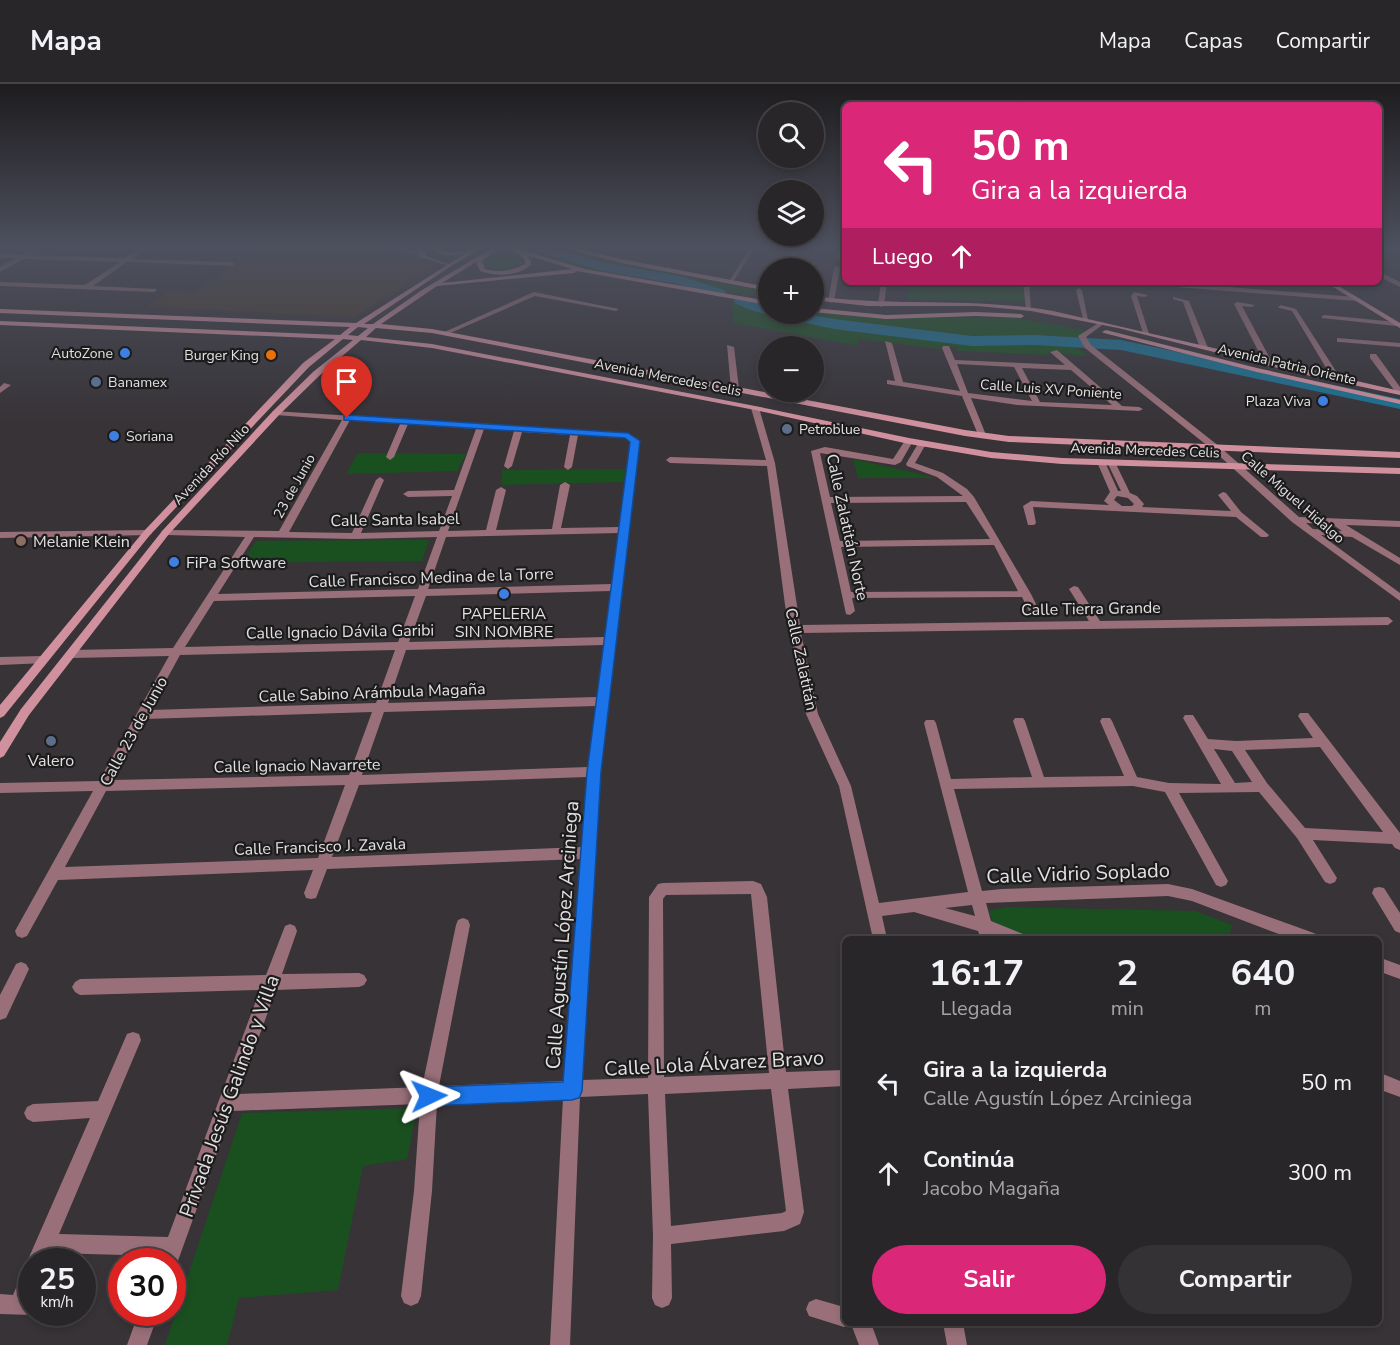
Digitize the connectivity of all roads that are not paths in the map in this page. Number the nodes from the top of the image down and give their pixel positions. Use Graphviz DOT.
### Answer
graph roads {
  1 [pos="385,307"];
  2 [pos="402,307"];
  3 [pos="505,307"];
  4 [pos="604,307"];
  5 [pos="995,307"];
  6 [pos="1083,307"];
  7 [pos="1138,307"];
  8 [pos="1188,307"];
  9 [pos="1239,307"];
  10 [pos="1281,307"];
  11 [pos="1369,307"];
  12 [pos="616,309"];
  13 [pos="1029,309"];
  14 [pos="0,311"];
  15 [pos="396,311"];
  16 [pos="824,311"];
  17 [pos="1324,317"];
  18 [pos="1086,319"];
  19 [pos="225,322"];
  20 [pos="0,323"];
  21 [pos="1102,323"];
  22 [pos="1398,325"];
  23 [pos="356,326"];
  24 [pos="374,326"];
  25 [pos="120,329"];
  26 [pos="406,329"];
  27 [pos="1095,329"];
  28 [pos="446,333"];
  29 [pos="1147,333"];
  30 [pos="342,338"];
  31 [pos="359,338"];
  32 [pos="1340,340"];
  33 [pos="888,343"];
  34 [pos="1400,345"];
  35 [pos="730,347"];
  36 [pos="946,348"];
  37 [pos="1204,348"];
  38 [pos="1054,352"];
  39 [pos="1373,356"];
  40 [pos="952,362"];
  41 [pos="1269,364"];
  42 [pos="1017,366"];
  43 [pos="1072,368"];
  44 [pos="1337,379"];
  45 [pos="890,382"];
  46 [pos="900,384"];
  47 [pos="7,385"];
  48 [pos="735,389"];
  49 [pos="0,391"];
  50 [pos="1400,393"];
  51 [pos="966,396"];
  52 [pos="1400,402"];
  53 [pos="1037,404"];
  54 [pos="755,408"];
  55 [pos="1120,408"];
  56 [pos="1139,409"];
  57 [pos="276,412"];
  58 [pos="347,418"];
  59 [pos="405,422"];
  60 [pos="480,427"];
  61 [pos="518,430"];
  62 [pos="574,434"];
  63 [pos="982,435"];
  64 [pos="909,441"];
  65 [pos="922,444"];
  66 [pos="1217,449"];
  67 [pos="1400,455"];
  68 [pos="390,457"];
  69 [pos="670,460"];
  70 [pos="1106,462"];
  71 [pos="771,463"];
  72 [pos="508,466"];
  73 [pos="1237,466"];
  74 [pos="568,467"];
  75 [pos="1400,471"];
  76 [pos="380,480"];
  77 [pos="565,486"];
  78 [pos="501,490"];
  79 [pos="457,493"];
  80 [pos="408,494"];
  81 [pos="1115,494"];
  82 [pos="1126,495"];
  83 [pos="1223,495"];
  84 [pos="971,499"];
  85 [pos="825,500"];
  86 [pos="1120,509"];
  87 [pos="1134,509"];
  88 [pos="1239,514"];
  89 [pos="1295,520"];
  90 [pos="1332,521"];
  91 [pos="1031,523"];
  92 [pos="1400,524"];
  93 [pos="624,530"];
  94 [pos="556,531"];
  95 [pos="166,532"];
  96 [pos="1310,532"];
  97 [pos="147,533"];
  98 [pos="490,533"];
  99 [pos="251,534"];
  100 [pos="442,534"];
  101 [pos="1353,534"];
  102 [pos="0,535"];
  103 [pos="282,535"];
  104 [pos="1264,535"];
  105 [pos="355,536"];
  106 [pos="997,542"];
  107 [pos="835,544"];
  108 [pos="1400,562"];
  109 [pos="617,587"];
  110 [pos="1074,589"];
  111 [pos="421,592"];
  112 [pos="1026,594"];
  113 [pos="846,595"];
  114 [pos="211,598"];
  115 [pos="1400,598"];
  116 [pos="1033,608"];
  117 [pos="850,611"];
  118 [pos="1388,621"];
  119 [pos="1096,624"];
  120 [pos="795,629"];
  121 [pos="610,640"];
  122 [pos="402,646"];
  123 [pos="177,651"];
  124 [pos="71,654"];
  125 [pos="42,660"];
  126 [pos="0,661"];
  127 [pos="603,701"];
  128 [pos="380,708"];
  129 [pos="0,713"];
  130 [pos="142,716"];
  131 [pos="1304,716"];
  132 [pos="1189,718"];
  133 [pos="1019,721"];
  134 [pos="1106,721"];
  135 [pos="930,723"];
  136 [pos="1324,742"];
  137 [pos="1205,744"];
  138 [pos="1236,746"];
  139 [pos="0,753"];
  140 [pos="594,772"];
  141 [pos="354,780"];
  142 [pos="1134,781"];
  143 [pos="1040,783"];
  144 [pos="947,784"];
  145 [pos="103,786"];
  146 [pos="1262,786"];
  147 [pos="0,788"];
  148 [pos="1169,788"];
  149 [pos="1231,789"];
  150 [pos="1302,834"];
  151 [pos="1398,841"];
  152 [pos="588,853"];
  153 [pos="322,864"];
  154 [pos="54,874"];
  155 [pos="1330,878"];
  156 [pos="1221,881"];
  157 [pos="311,893"];
  158 [pos="1379,893"];
  159 [pos="977,897"];
  160 [pos="916,907"];
  161 [pos="874,910"];
  162 [pos="463,925"];
  163 [pos="1400,926"];
  164 [pos="290,931"];
  165 [pos="22,932"];
  166 [pos="987,932"];
  167 [pos="879,936"];
  168 [pos="1005,936"];
  169 [pos="1303,936"];
  170 [pos="1382,965"];
  171 [pos="21,969"];
  172 [pos="1400,972"];
  173 [pos="359,980"];
  174 [pos="271,982"];
  175 [pos="80,987"];
  176 [pos="0,1012"];
  177 [pos="132,1040"];
  178 [pos="842,1078"];
  179 [pos="778,1081"];
  180 [pos="1382,1082"];
  181 [pos="656,1087"];
  182 [pos="1400,1089"];
  183 [pos="572,1091"];
  184 [pos="429,1096"];
  185 [pos="226,1103"];
  186 [pos="104,1109"];
  187 [pos="33,1113"];
  188 [pos="662,1236"];
  189 [pos="45,1243"];
  190 [pos="43,1248"];
  191 [pos="108,1248"];
  192 [pos="173,1248"];
  193 [pos="411,1296"];
  194 [pos="662,1298"];
  195 [pos="816,1310"];
  196 [pos="842,1316"];
  197 [pos="144,1326"];
  198 [pos="862,1326"];
  199 [pos="954,1326"];
  200 [pos="137,1345"];
  201 [pos="560,1345"];
  202 [pos="869,1345"];
  203 [pos="957,1345"];
  1 -- 23 [label="main road, Avenida Río Nilo"];
  2 -- 15 [label="main road, Avenida Río Nilo"];
  3 -- 28 [label="street"];
  4 -- 12 [label="street"];
  5 -- 13 [label="main road, Avenida Patria Oriente"];
  6 -- 18 [label="street"];
  7 -- 29 [label="street"];
  8 -- 37 [label="street"];
  9 -- 41 [label="street"];
  10 -- 44 [label="street"];
  11 -- 22 [label="main road"];
  13 -- 18 [label="main road, Avenida Patria Oriente"];
  14 -- 19 [label="main road, Avenida Mercedes Celis"];
  15 -- 24 [label="main road, Avenida Río Nilo"];
  15 -- 26 [label="main road"];
  16 -- 27 [label="main road, Avenida Patria Oriente"];
  17 -- 22 [label="street"];
  18 -- 21 [label="main road, Avenida Patria Oriente"];
  19 -- 23 [label="main road, Avenida Mercedes Celis"];
  19 -- 25 [label="main road"];
  20 -- 25 [label="main road, Avenida Mercedes Celis"];
  21 -- 27 [label="street, Calle Miguel Hidalgo"];
  21 -- 29 [label="main road, Avenida Patria Oriente"];
  23 -- 24 [label="main road, Avenida Mercedes Celis"];
  23 -- 30 [label="main road, Avenida Río Nilo"];
  24 -- 26 [label="main road, Avenida Mercedes Celis"];
  24 -- 31 [label="main road, Avenida Río Nilo"];
  25 -- 30 [label="main road, Avenida Mercedes Celis"];
  26 -- 28 [label="main road, Avenida Mercedes Celis"];
  27 -- 52 [label="main road, Avenida Patria Oriente"];
  27 -- 66 [label="street, Calle Miguel Hidalgo"];
  28 -- 48 [label="main road, Avenida Mercedes Celis"];
  29 -- 37 [label="main road, Avenida Patria Oriente"];
  30 -- 31 [label="main road, Avenida Mercedes Celis"];
  30 -- 97 [label="main road, Avenida Río Nilo"];
  31 -- 54 [label="main road, Avenida Mercedes Celis"];
  31 -- 57 [label="main road, Avenida Río Nilo"];
  32 -- 34 [label="street"];
  33 -- 46 [label="street"];
  35 -- 48 [label="street"];
  36 -- 40 [label="street"];
  37 -- 41 [label="main road, Avenida Patria Oriente"];
  38 -- 43 [label="street"];
  39 -- 50 [label="street"];
  40 -- 42 [label="street"];
  40 -- 51 [label="street"];
  41 -- 44 [label="main road, Avenida Patria Oriente"];
  42 -- 43 [label="street"];
  42 -- 53 [label="street"];
  43 -- 55 [label="street"];
  44 -- 50 [label="main road, Avenida Patria Oriente"];
  45 -- 46 [label="street, Calle Luis XV Poniente"];
  46 -- 51 [label="street, Calle Luis XV Poniente"];
  47 -- 49 [label="street"];
  48 -- 63 [label="main road, Avenida Mercedes Celis"];
  51 -- 53 [label="street, Calle Luis XV Poniente"];
  51 -- 63 [label="street"];
  53 -- 55 [label="street, Calle Luis XV Poniente"];
  54 -- 64 [label="main road, Avenida Mercedes Celis"];
  54 -- 71 [label="street, Calle Zalatitán"];
  55 -- 56 [label="street, Calle Luis XV Poniente"];
  57 -- 58 [label="street"];
  57 -- 95 [label="main road, Avenida Río Nilo"];
  58 -- 59 [label="street"];
  58 -- 103 [label="street, 23 de Junio"];
  59 -- 60 [label="street"];
  59 -- 68 [label="street"];
  60 -- 61 [label="street"];
  60 -- 79 [label="street"];
  61 -- 62 [label="street"];
  61 -- 72 [label="street"];
  62 -- 74 [label="street"];
  62 -- 93 [label="street, Calle Agustín López Arciniega"];
  63 -- 66 [label="main road, Avenida Mercedes Celis"];
  64 -- 65 [label="main road, Avenida Mercedes Celis"];
  64 -- 85 [label="street, Calle Zalatitán Norte"];
  65 -- 70 [label="main road, Avenida Mercedes Celis"];
  65 -- 84 [label="street"];
  66 -- 67 [label="main road, Avenida Mercedes Celis"];
  66 -- 73 [label="street, Calle Miguel Hidalgo"];
  69 -- 71 [label="street"];
  70 -- 73 [label="main road, Avenida Mercedes Celis"];
  70 -- 81 [label="street"];
  70 -- 82 [label="street"];
  71 -- 120 [label="street, Calle Zalatitán"];
  73 -- 75 [label="main road, Avenida Mercedes Celis"];
  73 -- 89 [label="street, Calle Miguel Hidalgo"];
  76 -- 105 [label="street"];
  77 -- 94 [label="street"];
  78 -- 98 [label="street"];
  79 -- 80 [label="street"];
  79 -- 100 [label="street"];
  81 -- 82 [label="street"];
  81 -- 86 [label="street"];
  82 -- 87 [label="street"];
  83 -- 88 [label="street"];
  84 -- 85 [label="street"];
  84 -- 106 [label="street"];
  85 -- 107 [label="street, Calle Zalatitán Norte"];
  86 -- 87 [label="street"];
  86 -- 91 [label="street"];
  87 -- 88 [label="street"];
  88 -- 104 [label="street"];
  89 -- 90 [label="street"];
  89 -- 96 [label="street, Calle Miguel Hidalgo"];
  90 -- 92 [label="street"];
  90 -- 101 [label="street"];
  93 -- 94 [label="street, Calle Santa Isabel"];
  93 -- 109 [label="street, Calle Agustín López Arciniega"];
  94 -- 98 [label="street, Calle Santa Isabel"];
  95 -- 99 [label="street, Calle Santa Isabel"];
  95 -- 124 [label="main road, Avenida Río Nilo"];
  96 -- 101 [label="street"];
  96 -- 115 [label="street, Calle Miguel Hidalgo"];
  97 -- 102 [label="street"];
  97 -- 125 [label="main road, Avenida Río Nilo"];
  98 -- 100 [label="street, Calle Santa Isabel"];
  99 -- 103 [label="street, Calle Santa Isabel"];
  99 -- 114 [label="street, Calle 23 de Junio"];
  100 -- 105 [label="street, Calle Santa Isabel"];
  100 -- 111 [label="street"];
  101 -- 108 [label="street"];
  103 -- 105 [label="street, Calle Santa Isabel"];
  106 -- 107 [label="street"];
  106 -- 112 [label="street"];
  107 -- 113 [label="street, Calle Zalatitán Norte"];
  109 -- 111 [label="street, Calle Francisco Medina de la Torre"];
  109 -- 121 [label="street, Calle Agustín López Arciniega"];
  110 -- 119 [label="street"];
  111 -- 114 [label="street, Calle Francisco Medina de la Torre"];
  111 -- 122 [label="street"];
  112 -- 113 [label="street"];
  112 -- 116 [label="street"];
  113 -- 117 [label="street, Calle Zalatitán Norte"];
  114 -- 123 [label="street, Calle 23 de Junio"];
  118 -- 119 [label="street, Calle Tierra Grande"];
  119 -- 120 [label="street, Calle Tierra Grande"];
  120 -- 161 [label="street, Calle Zalatitán"];
  121 -- 122 [label="street, Calle Ignacio Dávila Garibi"];
  121 -- 127 [label="street, Calle Agustín López Arciniega"];
  122 -- 123 [label="street, Calle Ignacio Dávila Garibi"];
  122 -- 128 [label="street"];
  123 -- 124 [label="street, Calle Ignacio Dávila Garibi"];
  123 -- 130 [label="street, Calle 23 de Junio"];
  124 -- 139 [label="main road, Avenida Río Nilo"];
  125 -- 126 [label="street"];
  125 -- 129 [label="main road, Avenida Río Nilo"];
  127 -- 128 [label="street, Calle Sabino Arámbula Magaña"];
  127 -- 140 [label="street, Calle Agustín López Arciniega"];
  128 -- 130 [label="street, Calle Sabino Arámbula Magaña"];
  128 -- 141 [label="street"];
  130 -- 145 [label="street, Calle 23 de Junio"];
  131 -- 136 [label="street"];
  132 -- 137 [label="street"];
  133 -- 143 [label="street"];
  134 -- 142 [label="street"];
  135 -- 144 [label="street"];
  136 -- 138 [label="street"];
  136 -- 151 [label="street"];
  137 -- 138 [label="street"];
  137 -- 149 [label="street"];
  138 -- 146 [label="street"];
  140 -- 141 [label="street, Calle Ignacio Navarrete"];
  140 -- 152 [label="street, Calle Agustín López Arciniega"];
  141 -- 145 [label="street, Calle Ignacio Navarrete"];
  141 -- 153 [label="street"];
  142 -- 143 [label="street"];
  142 -- 148 [label="street"];
  143 -- 144 [label="street"];
  144 -- 159 [label="street"];
  145 -- 147 [label="street, Calle Ignacio Navarrete"];
  145 -- 154 [label="street, Calle 23 de Junio"];
  146 -- 149 [label="street"];
  146 -- 150 [label="street"];
  148 -- 149 [label="street"];
  148 -- 156 [label="street"];
  150 -- 151 [label="street"];
  150 -- 155 [label="street"];
  152 -- 153 [label="street, Calle Francisco J. Zavala"];
  152 -- 183 [label="street, Calle Agustín López Arciniega"];
  153 -- 154 [label="street, Calle Francisco J. Zavala"];
  153 -- 157 [label="street"];
  154 -- 165 [label="street, Calle 23 de Junio"];
  158 -- 163 [label="street"];
  159 -- 160 [label="street, Calle Vidrio Soplado"];
  159 -- 166 [label="street"];
  159 -- 169 [label="street, Calle Vidrio Soplado"];
  160 -- 161 [label="street, Calle Vidrio Soplado"];
  160 -- 166 [label="street"];
  161 -- 167 [label="street, Calle Zalatitán"];
  162 -- 184 [label="street"];
  164 -- 174 [label="street, Privada Jesús Galindo y Villa"];
  166 -- 168 [label="street"];
  170 -- 172 [label="street"];
  171 -- 176 [label="street"];
  173 -- 174 [label="street"];
  174 -- 175 [label="street"];
  174 -- 185 [label="street, Privada Jesús Galindo y Villa"];
  177 -- 186 [label="street"];
  178 -- 179 [label="street, Calle Lola Álvarez Bravo"];
  179 -- 181 [label="street, Calle Lola Álvarez Bravo"];
  179 -- 181 [label="street"];
  179 -- 188 [label="street"];
  180 -- 182 [label="street"];
  181 -- 183 [label="street, Calle Lola Álvarez Bravo"];
  181 -- 188 [label="street"];
  183 -- 184 [label="street, Calle Lola Álvarez Bravo"];
  183 -- 201 [label="street, Calle Agustín López Arciniega"];
  184 -- 185 [label="street, Calle Lola Álvarez Bravo"];
  184 -- 193 [label="street"];
  185 -- 192 [label="street, Privada Jesús Galindo y Villa"];
  186 -- 187 [label="street"];
  186 -- 189 [label="street"];
  188 -- 194 [label="street"];
  189 -- 190 [label="street"];
  189 -- 191 [label="street"];
  195 -- 196 [label="street"];
  197 -- 200 [label="street"];
  198 -- 202 [label="street"];
  199 -- 203 [label="street"];
}
